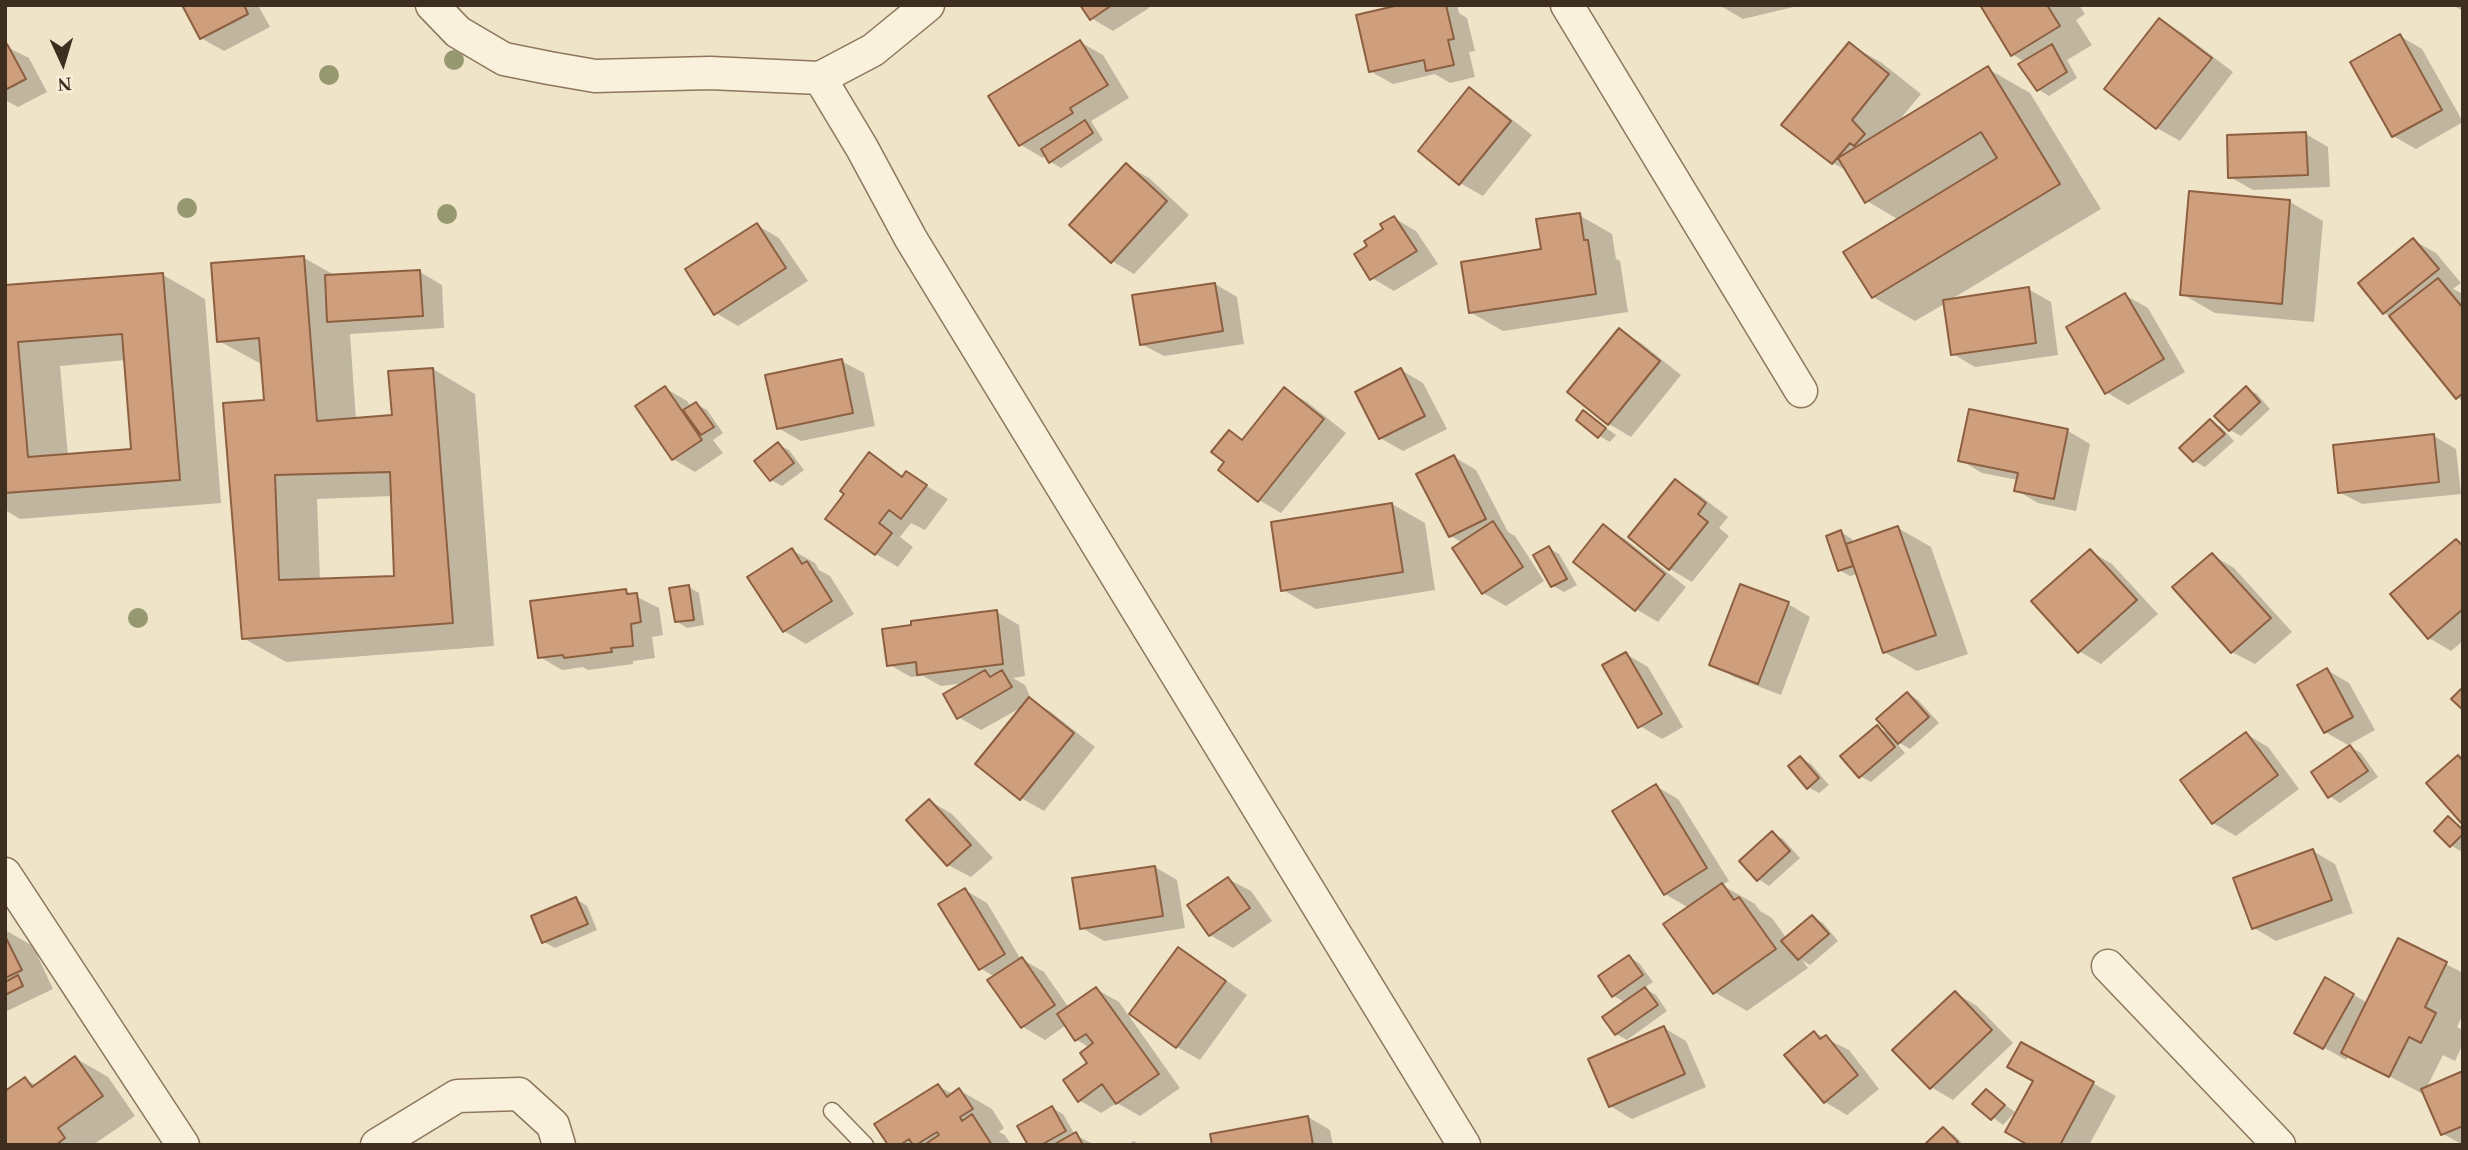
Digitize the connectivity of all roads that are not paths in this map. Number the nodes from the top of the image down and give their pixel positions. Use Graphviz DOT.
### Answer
graph roads {
  1 [pos="432,5"];
  2 [pos="928,5"];
  3 [pos="1567,5"];
  4 [pos="820,78"];
  5 [pos="1801,391"];
  6 [pos="5,874"];
  7 [pos="2108,966"];
  8 [pos="832,1111"];
  9 [pos="183,1145"];
  10 [pos="377,1145"];
  11 [pos="559,1145"];
  12 [pos="864,1145"];
  13 [pos="1464,1145"];
  14 [pos="2279,1145"];
  1 -- 4 [label="street"];
  2 -- 4 [label="street"];
  3 -- 5 [label="street"];
  4 -- 13 [label="street"];
  6 -- 9 [label="street"];
  7 -- 14 [label="street"];
  8 -- 12 [label="lane"];
  10 -- 11 [label="street"];
}
